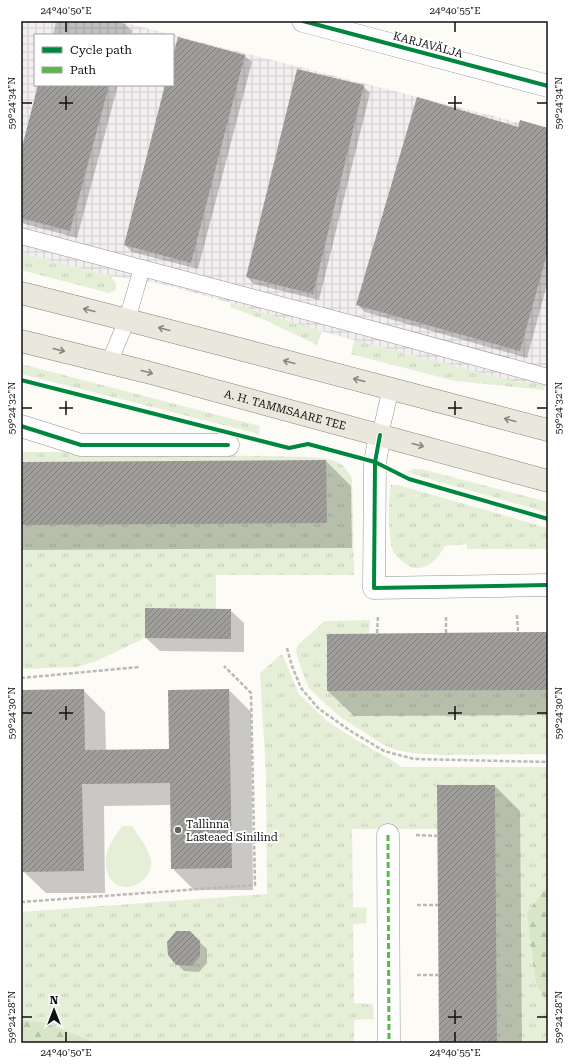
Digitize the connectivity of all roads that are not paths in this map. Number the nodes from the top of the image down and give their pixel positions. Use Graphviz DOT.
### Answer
graph roads {
  1 [pos="303,21"];
  2 [pos="548,86"];
  3 [pos="21,236"];
  4 [pos="142,268"];
  5 [pos="21,293"];
  6 [pos="127,320"];
  7 [pos="21,341"];
  8 [pos="109,363"];
  9 [pos="548,377"];
  10 [pos="391,388"];
  11 [pos="21,426"];
  12 [pos="548,430"];
  13 [pos="380,435"];
  14 [pos="228,445"];
  15 [pos="548,481"];
  16 [pos="548,585"];
  17 [pos="388,835"];
  18 [pos="389,1043"];
  1 -- 2 [label="street, KARJAVÄLJA"];
  3 -- 4 [label="lane"];
  4 -- 6 [label="lane"];
  4 -- 9 [label="lane"];
  6 -- 5 [label="main road, one-way"];
  6 -- 8 [label="lane"];
  10 -- 6 [label="main road, one-way"];
  7 -- 8 [label="main road, A. H. TAMMSAARE TEE, one-way"];
  8 -- 13 [label="main road, A. H. TAMMSAARE TEE, one-way"];
  12 -- 10 [label="main road, one-way"];
  10 -- 13 [label="lane"];
  11 -- 14 [label="street"];
  13 -- 15 [label="main road, A. H. TAMMSAARE TEE, one-way"];
  13 -- 16 [label="street"];
  17 -- 18 [label="street"];
}
